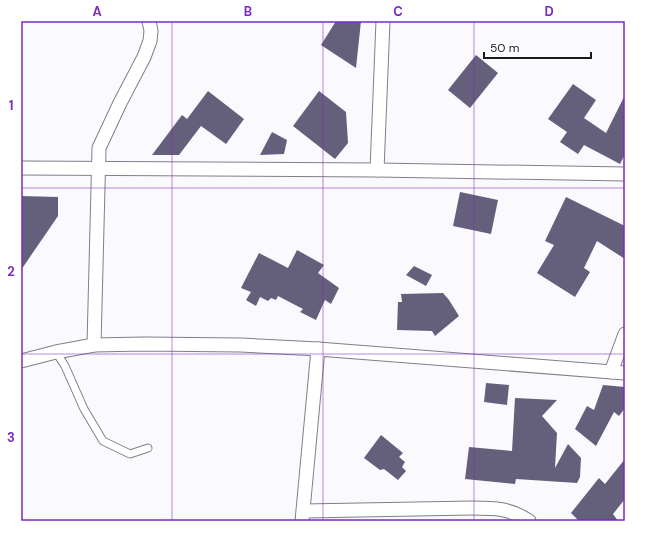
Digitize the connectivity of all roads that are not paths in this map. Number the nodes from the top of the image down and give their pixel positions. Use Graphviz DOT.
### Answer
graph roads {
  1 [pos="149,21"];
  2 [pos="383,21"];
  3 [pos="21,168"];
  4 [pos="98,169"];
  5 [pos="377,170"];
  6 [pos="625,174"];
  7 [pos="625,334"];
  8 [pos="94,345"];
  9 [pos="318,349"];
  10 [pos="56,352"];
  11 [pos="21,361"];
  12 [pos="611,372"];
  13 [pos="625,373"];
  14 [pos="148,448"];
  15 [pos="303,516"];
  16 [pos="529,521"];
  1 -- 4 [label="street"];
  2 -- 5 [label="street"];
  3 -- 4 [label="street"];
  4 -- 5 [label="street"];
  4 -- 8 [label="street"];
  5 -- 6 [label="street"];
  7 -- 12 [label="street"];
  8 -- 9 [label="street"];
  8 -- 10 [label="street"];
  9 -- 12 [label="street"];
  9 -- 15 [label="street"];
  10 -- 11 [label="street"];
  10 -- 14 [label="lane"];
  12 -- 13 [label="street"];
  15 -- 16 [label="street"];
}
